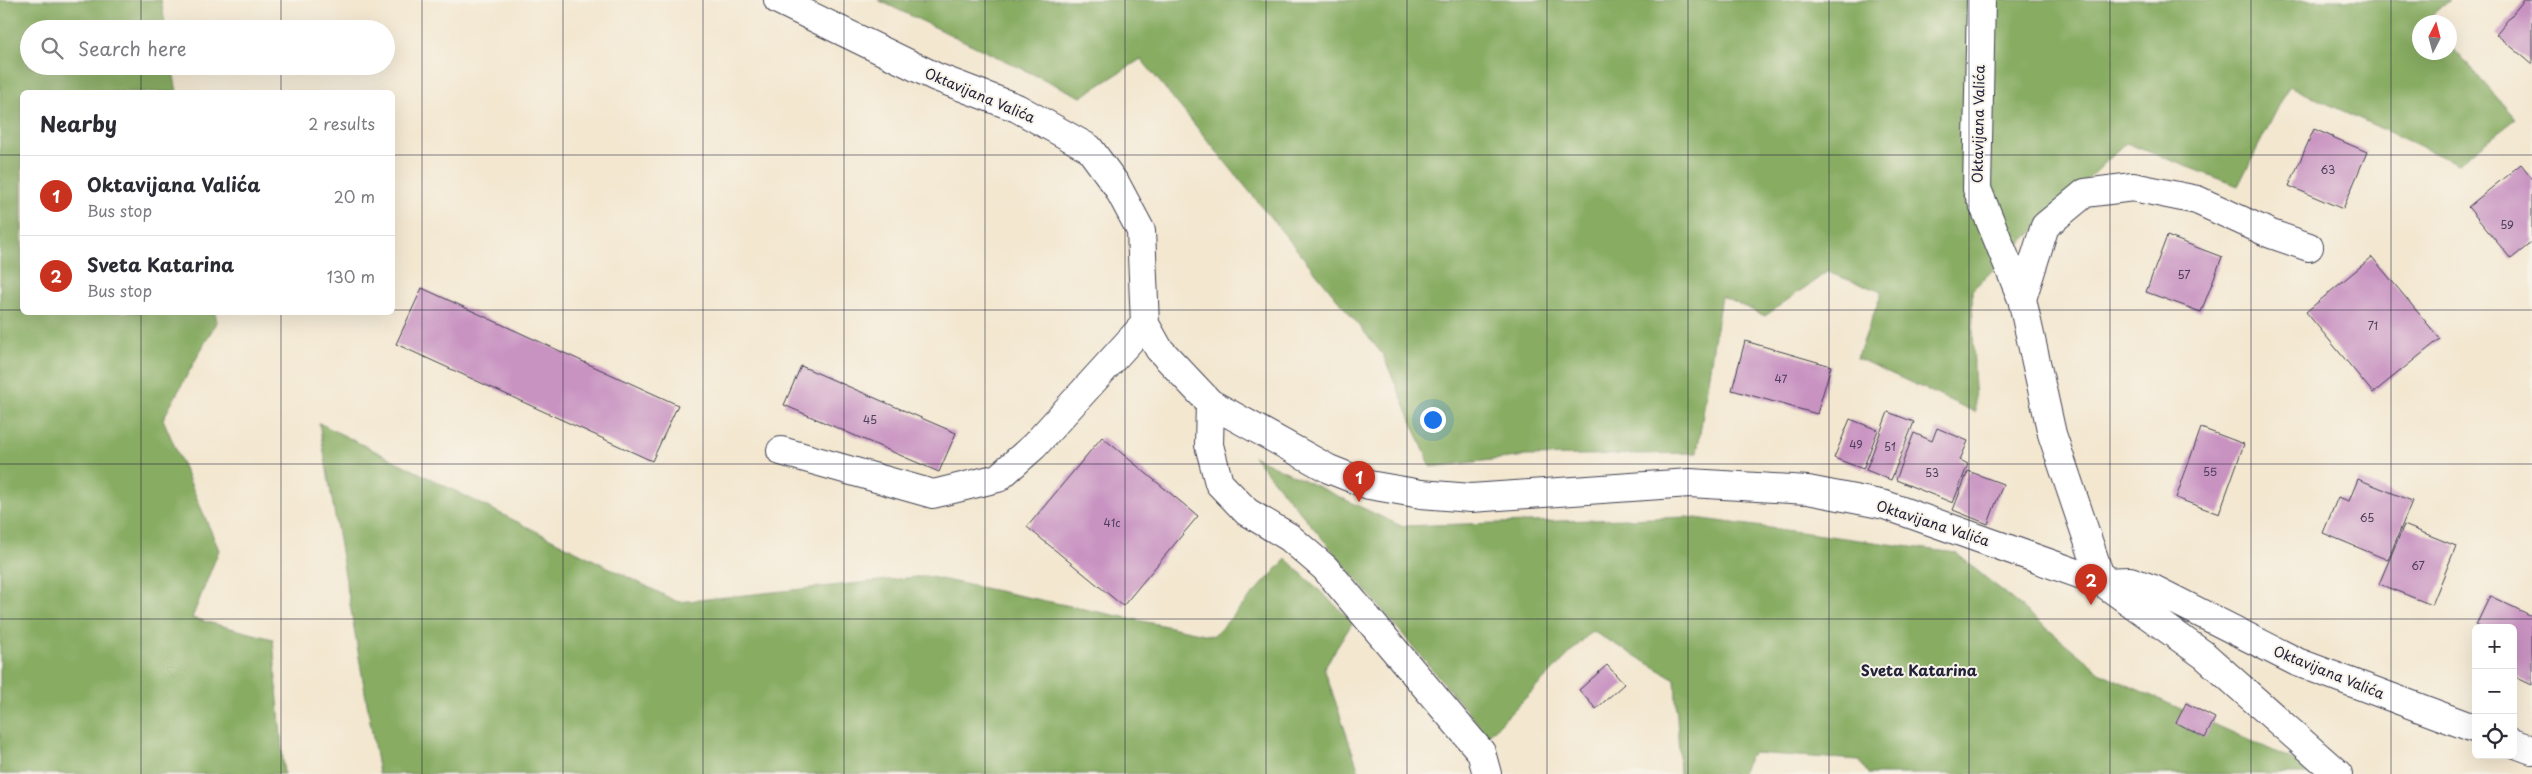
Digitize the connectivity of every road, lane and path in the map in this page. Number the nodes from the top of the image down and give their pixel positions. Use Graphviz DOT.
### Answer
graph roads {
  1 [pos="778,0"];
  2 [pos="1980,0"];
  3 [pos="2309,246"];
  4 [pos="2022,299"];
  5 [pos="1144,324"];
  6 [pos="1210,403"];
  7 [pos="781,451"];
  8 [pos="2102,582"];
  9 [pos="2472,728"];
  10 [pos="2517,744"];
  11 [pos="2532,750"];
  12 [pos="1487,774"];
  13 [pos="2338,774"];
  1 -- 5 [label="street, Oktavijana Valića"];
  2 -- 4 [label="street, Oktavijana Valića"];
  3 -- 4 [label="street"];
  4 -- 8 [label="street, Oktavijana Valića"];
  5 -- 6 [label="street, Oktavijana Valića"];
  5 -- 7 [label="street"];
  6 -- 8 [label="street, Oktavijana Valića"];
  6 -- 12 [label="street"];
  8 -- 9 [label="street, Oktavijana Valića"];
  8 -- 13 [label="street"];
  10 -- 11 [label="street"];
}
